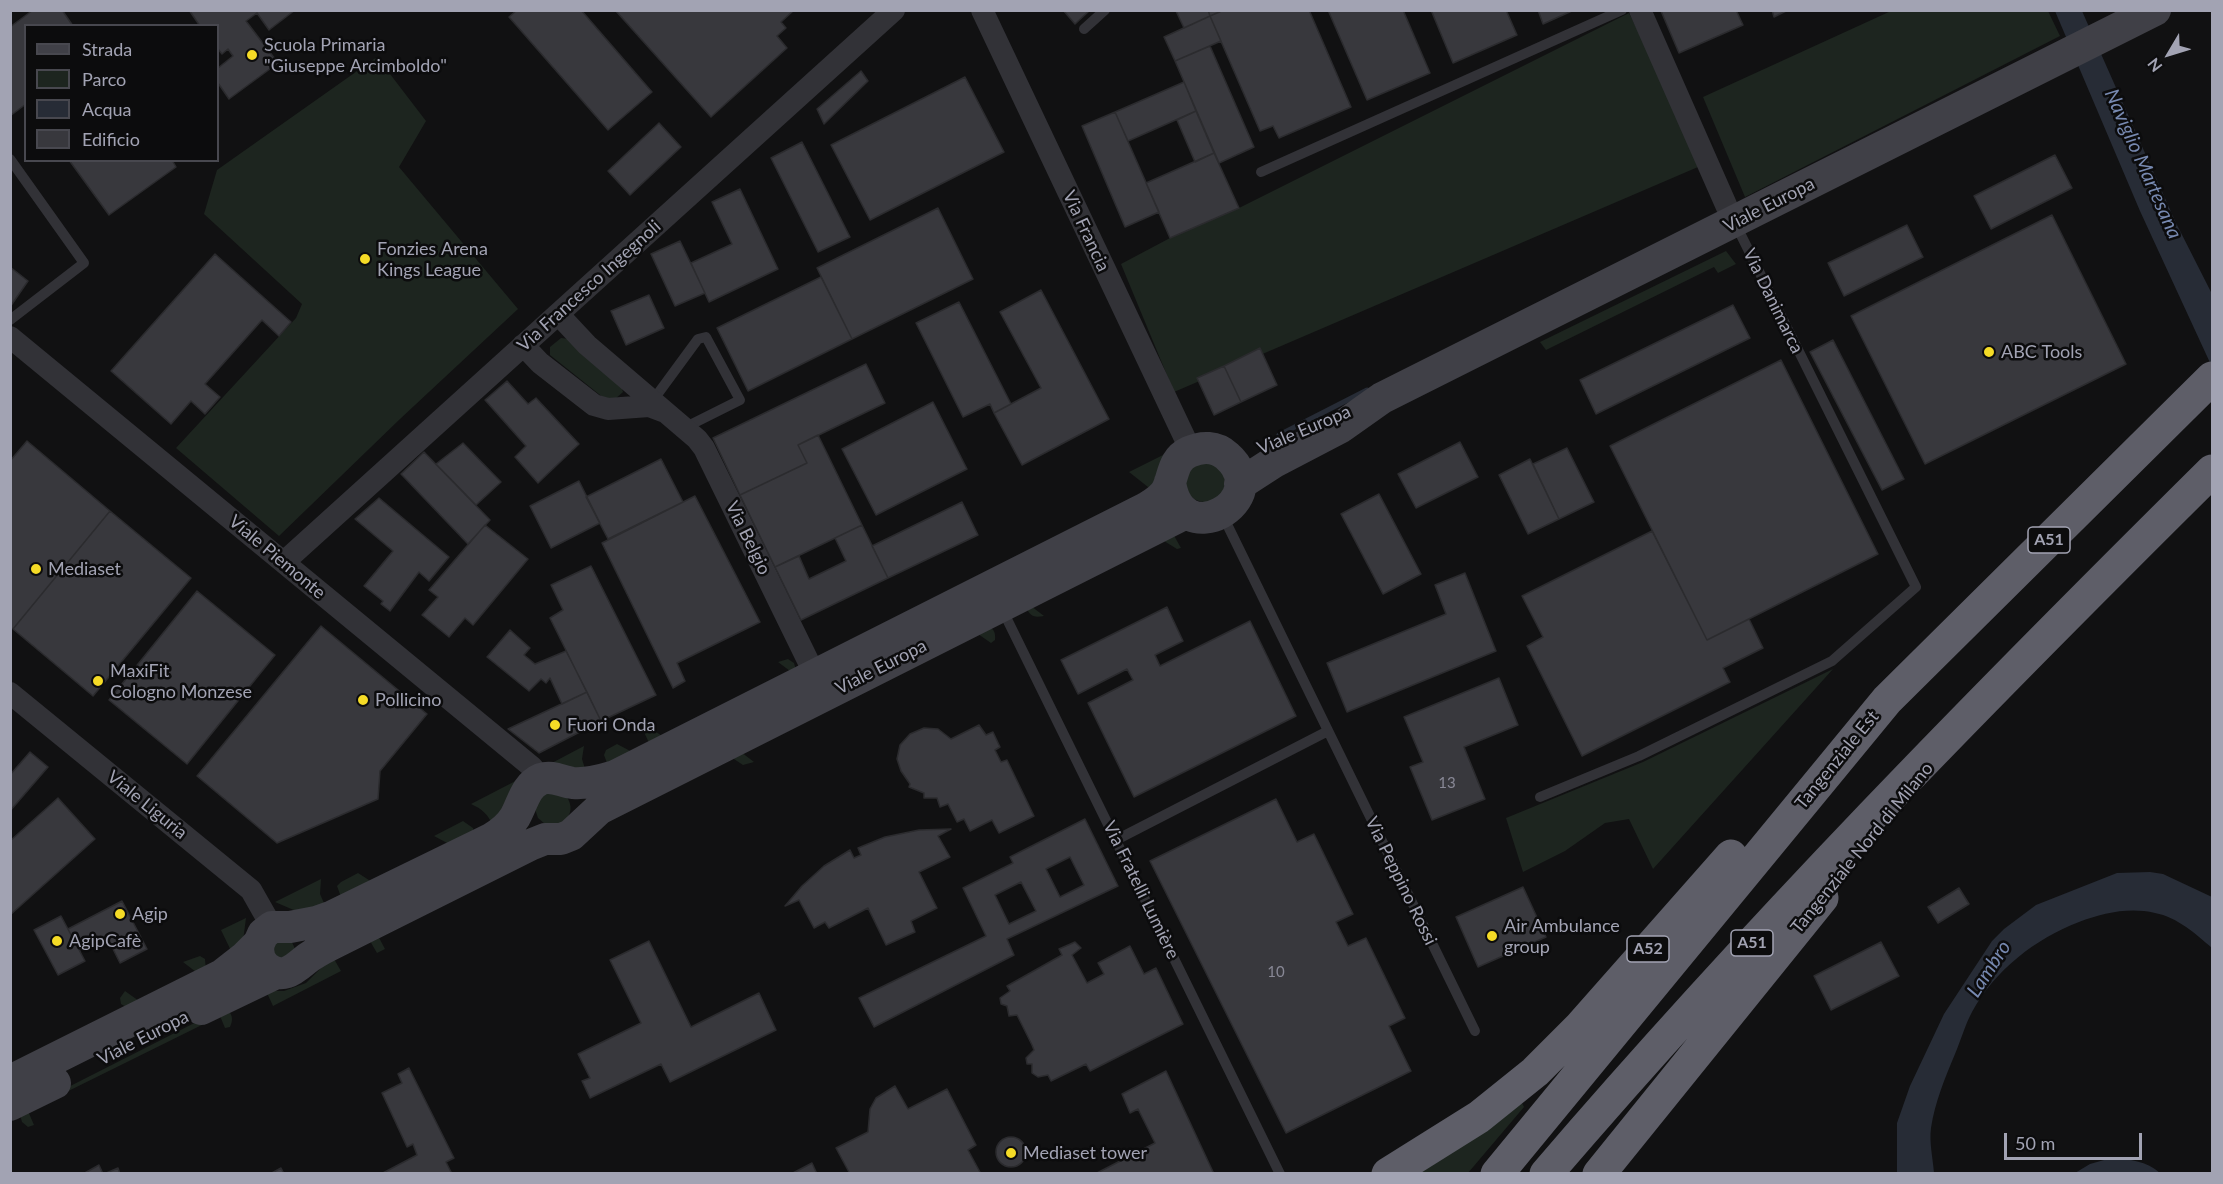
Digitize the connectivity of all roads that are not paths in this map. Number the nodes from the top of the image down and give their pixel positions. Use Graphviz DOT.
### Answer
graph roads {
  1 [pos="894,10"];
  2 [pos="982,10"];
  3 [pos="1105,10"];
  4 [pos="1622,10"];
  5 [pos="1640,10"];
  6 [pos="2142,17"];
  7 [pos="1084,29"];
  8 [pos="10,159"];
  9 [pos="1261,172"];
  10 [pos="1734,223"];
  11 [pos="558,314"];
  12 [pos="10,320"];
  13 [pos="10,337"];
  14 [pos="523,345"];
  15 [pos="2211,379"];
  16 [pos="1382,398"];
  17 [pos="656,406"];
  18 [pos="691,433"];
  19 [pos="1191,451"];
  20 [pos="1224,453"];
  21 [pos="2212,471"];
  22 [pos="1170,482"];
  23 [pos="1240,484"];
  24 [pos="1186,513"];
  25 [pos="1222,514"];
  26 [pos="284,562"];
  27 [pos="1000,607"];
  28 [pos="815,675"];
  29 [pos="10,693"];
  30 [pos="1887,700"];
  31 [pos="1966,719"];
  32 [pos="1328,731"];
  33 [pos="556,781"];
  34 [pos="1540,797"];
  35 [pos="522,803"];
  36 [pos="1892,810"];
  37 [pos="578,827"];
  38 [pos="545,839"];
  39 [pos="1116,840"];
  40 [pos="274,932"];
  41 [pos="289,968"];
  42 [pos="1475,1031"];
  43 [pos="10,1081"];
  44 [pos="10,1105"];
  45 [pos="1280,1173"];
  46 [pos="1388,1173"];
  47 [pos="1497,1173"];
  48 [pos="1546,1173"];
  49 [pos="1574,1173"];
  50 [pos="1599,1173"];
  1 -- 11 [label="street, Via Francesco Ingegnoli"];
  2 -- 19 [label="street, Via Francia"];
  3 -- 7 [label="lane"];
  4 -- 9 [label="lane"];
  5 -- 10 [label="street, Via Danimarca"];
  6 -- 10 [label="street, Viale Europa"];
  8 -- 12 [label="lane"];
  10 -- 16 [label="street, Viale Europa"];
  10 -- 34 [label="lane, Via Danimarca"];
  11 -- 14 [label="street, Via Francesco Ingegnoli"];
  11 -- 17 [label="street, Via Belgio"];
  13 -- 26 [label="street, Viale Piemonte"];
  14 -- 17 [label="street"];
  14 -- 26 [label="street, Via Francesco Ingegnoli"];
  15 -- 30 [label="highway, Tangenziale Est / A51"];
  16 -- 20 [label="street, Viale Europa"];
  16 -- 23 [label="street, Viale Europa"];
  17 -- 18 [label="street, Via Belgio"];
  17 -- 18 [label="lane"];
  18 -- 28 [label="street, Via Belgio"];
  19 -- 20 [label="street, Viale Europa"];
  19 -- 22 [label="street, Viale Europa"];
  20 -- 23 [label="street, Viale Europa"];
  21 -- 31 [label="highway, A51"];
  22 -- 24 [label="street"];
  22 -- 28 [label="street, Viale Europa"];
  23 -- 25 [label="street, Viale Europa"];
  24 -- 25 [label="street"];
  24 -- 27 [label="street, Viale Europa"];
  25 -- 32 [label="lane, Via Peppino Rossi"];
  26 -- 33 [label="street, Viale Piemonte"];
  27 -- 37 [label="street, Viale Europa"];
  27 -- 39 [label="lane, Via Fratelli Lumière"];
  28 -- 33 [label="street, Viale Europa"];
  29 -- 40 [label="street, Viale Liguria"];
  30 -- 46 [label="highway, A52"];
  30 -- 47 [label="highway, Tangenziale Est / A51"];
  31 -- 36 [label="highway, Tangenziale Nord di Milano"];
  31 -- 48 [label="highway, A51"];
  32 -- 39 [label="lane"];
  32 -- 42 [label="lane, Via Peppino Rossi"];
  33 -- 35 [label="street, Viale Europa"];
  33 -- 37 [label="street"];
  35 -- 38 [label="street"];
  35 -- 40 [label="street, Viale Europa"];
  36 -- 49 [label="highway"];
  36 -- 50 [label="highway, Tangenziale Nord di Milano"];
  37 -- 38 [label="street, Viale Europa"];
  38 -- 41 [label="street, Viale Europa"];
  39 -- 45 [label="lane, Via Fratelli Lumière"];
  40 -- 41 [label="street"];
  40 -- 41 [label="street"];
  40 -- 43 [label="street, Viale Europa"];
  41 -- 44 [label="street, Viale Europa"];
}
